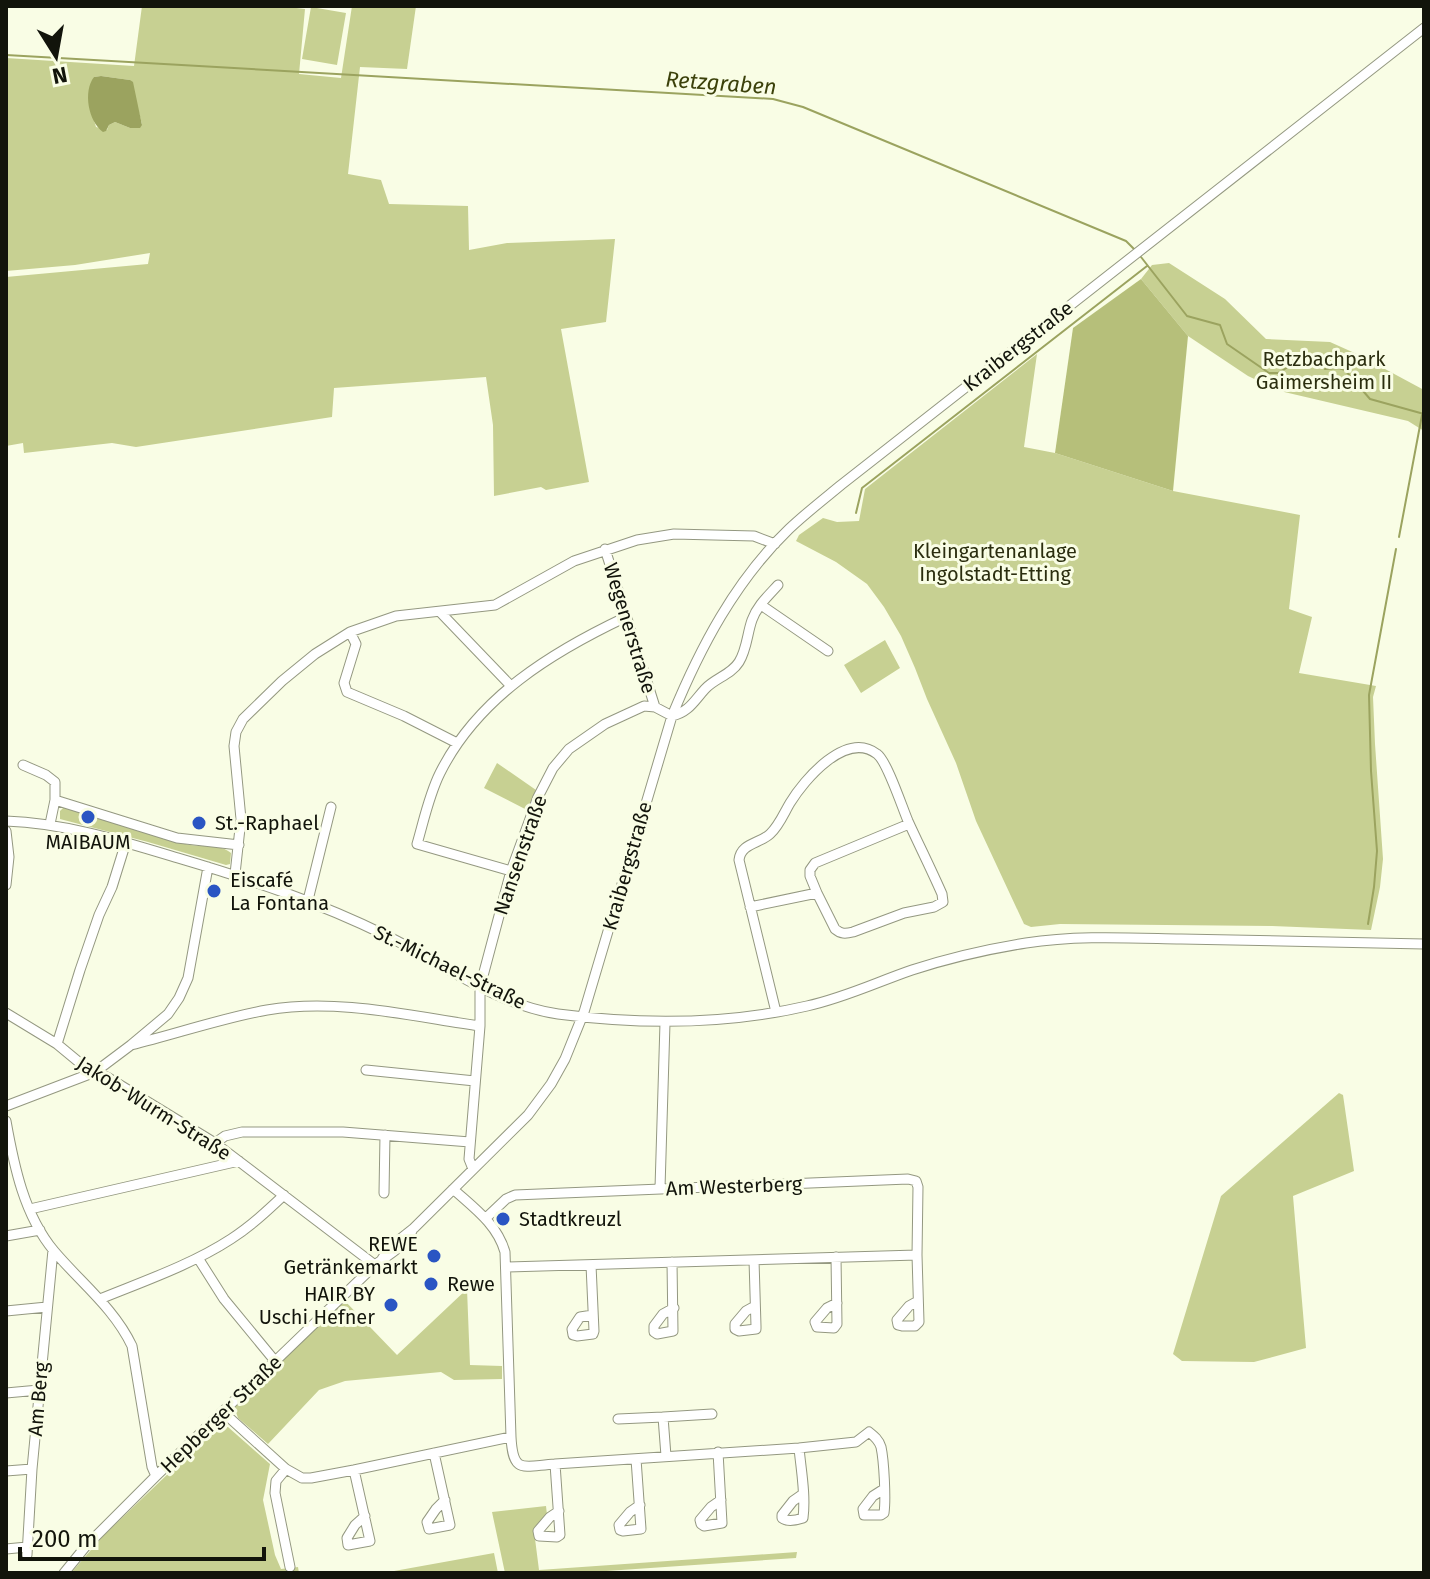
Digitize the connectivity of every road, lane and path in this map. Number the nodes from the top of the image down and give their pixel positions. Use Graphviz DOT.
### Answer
graph roads {
  1 [pos="1424,28"];
  2 [pos="775,544"];
  3 [pos="605,549"];
  4 [pos="778,585"];
  5 [pos="761,605"];
  6 [pos="440,612"];
  7 [pos="626,617"];
  8 [pos="350,632"];
  9 [pos="828,651"];
  10 [pos="511,686"];
  11 [pos="655,707"];
  12 [pos="672,716"];
  13 [pos="457,743"];
  14 [pos="23,765"];
  15 [pos="55,800"];
  16 [pos="331,807"];
  17 [pos="6,821"];
  18 [pos="50,824"];
  19 [pos="909,824"];
  20 [pos="6,831"];
  21 [pos="126,842"];
  22 [pos="239,845"];
  23 [pos="208,867"];
  24 [pos="511,871"];
  25 [pos="235,874"];
  26 [pos="6,885"];
  27 [pos="817,893"];
  28 [pos="308,900"];
  29 [pos="750,907"];
  30 [pos="1424,944"];
  31 [pos="480,987"];
  32 [pos="776,1012"];
  33 [pos="6,1013"];
  34 [pos="168,1014"];
  35 [pos="582,1017"];
  36 [pos="665,1023"];
  37 [pos="480,1026"];
  38 [pos="170,1035"];
  39 [pos="57,1044"];
  40 [pos="131,1045"];
  41 [pos="366,1070"];
  42 [pos="95,1072"];
  43 [pos="475,1081"];
  44 [pos="6,1106"];
  45 [pos="6,1121"];
  46 [pos="385,1135"];
  47 [pos="470,1142"];
  48 [pos="215,1143"];
  49 [pos="239,1161"];
  50 [pos="473,1169"];
  51 [pos="660,1188"];
  52 [pos="453,1189"];
  53 [pos="384,1193"];
  54 [pos="284,1195"];
  55 [pos="30,1209"];
  56 [pos="486,1218"];
  57 [pos="40,1230"];
  58 [pos="6,1236"];
  59 [pos="53,1250"];
  60 [pos="917,1255"];
  61 [pos="836,1257"];
  62 [pos="198,1258"];
  63 [pos="754,1260"];
  64 [pos="379,1262"];
  65 [pos="672,1262"];
  66 [pos="591,1265"];
  67 [pos="507,1267"];
  68 [pos="100,1299"];
  69 [pos="918,1301"];
  70 [pos="837,1303"];
  71 [pos="755,1306"];
  72 [pos="47,1307"];
  73 [pos="674,1308"];
  74 [pos="6,1311"];
  75 [pos="593,1315"];
  76 [pos="275,1361"];
  77 [pos="39,1390"];
  78 [pos="6,1393"];
  79 [pos="223,1412"];
  80 [pos="712,1414"];
  81 [pos="663,1417"];
  82 [pos="618,1419"];
  83 [pos="511,1437"];
  84 [pos="799,1448"];
  85 [pos="718,1452"];
  86 [pos="434,1453"];
  87 [pos="666,1456"];
  88 [pos="636,1459"];
  89 [pos="555,1464"];
  90 [pos="32,1469"];
  91 [pos="286,1469"];
  92 [pos="354,1470"];
  93 [pos="6,1471"];
  94 [pos="156,1476"];
  95 [pos="884,1489"];
  96 [pos="803,1494"];
  97 [pos="445,1500"];
  98 [pos="721,1500"];
  99 [pos="640,1505"];
  100 [pos="559,1511"];
  101 [pos="365,1516"];
  102 [pos="6,1549"];
  103 [pos="290,1567"];
  104 [pos="64,1573"];
  1 -- 2 [label="street, Kraibergstraße"];
  2 -- 3 [label="street"];
  2 -- 12 [label="street, Kraibergstraße"];
  3 -- 6 [label="street"];
  3 -- 7 [label="street, Wegenerstraße"];
  4 -- 5 [label="street"];
  5 -- 9 [label="street"];
  5 -- 12 [label="street"];
  6 -- 8 [label="street"];
  6 -- 10 [label="street"];
  7 -- 10 [label="street"];
  7 -- 11 [label="street, Wegenerstraße"];
  8 -- 13 [label="street"];
  8 -- 22 [label="street"];
  10 -- 13 [label="street"];
  11 -- 12 [label="street"];
  11 -- 24 [label="street, Nansenstraße"];
  12 -- 35 [label="street, Kraibergstraße"];
  13 -- 24 [label="street"];
  14 -- 15 [label="street"];
  15 -- 18 [label="street"];
  15 -- 22 [label="street"];
  16 -- 28 [label="street"];
  17 -- 18 [label="street, St.-Michael-Straße"];
  18 -- 21 [label="street, St.-Michael-Straße"];
  19 -- 27 [label="street"];
  19 -- 27 [label="street"];
  19 -- 29 [label="street"];
  20 -- 26 [label="street"];
  21 -- 23 [label="street, St.-Michael-Straße"];
  21 -- 39 [label="street"];
  22 -- 25 [label="street"];
  23 -- 25 [label="street, St.-Michael-Straße"];
  23 -- 34 [label="street"];
  24 -- 31 [label="street, Nansenstraße"];
  25 -- 28 [label="street, St.-Michael-Straße"];
  27 -- 29 [label="street"];
  28 -- 31 [label="street, St.-Michael-Straße"];
  29 -- 32 [label="street"];
  30 -- 32 [label="street, St.-Michael-Straße"];
  31 -- 35 [label="street, St.-Michael-Straße"];
  31 -- 37 [label="street, Nansenstraße"];
  32 -- 36 [label="street, St.-Michael-Straße"];
  33 -- 39 [label="street, Jakob-Wurm-Straße"];
  34 -- 38 [label="street"];
  34 -- 40 [label="street"];
  35 -- 36 [label="street, St.-Michael-Straße"];
  35 -- 50 [label="street, Hepberger Straße"];
  36 -- 51 [label="street"];
  37 -- 38 [label="street"];
  37 -- 43 [label="street, Nansenstraße"];
  38 -- 40 [label="street"];
  39 -- 42 [label="street, Jakob-Wurm-Straße"];
  40 -- 42 [label="street"];
  41 -- 43 [label="street"];
  42 -- 44 [label="street"];
  42 -- 48 [label="street, Jakob-Wurm-Straße"];
  43 -- 47 [label="street, Nansenstraße"];
  45 -- 55 [label="street"];
  46 -- 47 [label="street"];
  46 -- 48 [label="street"];
  46 -- 53 [label="street"];
  47 -- 50 [label="street, Nansenstraße"];
  48 -- 49 [label="street, Jakob-Wurm-Straße"];
  49 -- 54 [label="street, Jakob-Wurm-Straße"];
  49 -- 55 [label="street"];
  50 -- 52 [label="street, Hepberger Straße"];
  51 -- 56 [label="street, Am Westerberg"];
  51 -- 60 [label="street, Am Westerberg"];
  52 -- 56 [label="street"];
  52 -- 64 [label="street, Hepberger Straße"];
  54 -- 62 [label="street"];
  54 -- 64 [label="street, Jakob-Wurm-Straße"];
  55 -- 57 [label="street"];
  56 -- 67 [label="street"];
  57 -- 58 [label="street"];
  57 -- 59 [label="street"];
  59 -- 68 [label="street"];
  59 -- 72 [label="street, Am Berg"];
  60 -- 61 [label="street"];
  60 -- 69 [label="street"];
  61 -- 63 [label="street"];
  61 -- 70 [label="street"];
  62 -- 68 [label="street"];
  62 -- 76 [label="street"];
  63 -- 65 [label="street"];
  63 -- 71 [label="street"];
  64 -- 76 [label="street, Hepberger Straße"];
  65 -- 66 [label="street"];
  65 -- 73 [label="street"];
  66 -- 67 [label="street"];
  66 -- 75 [label="street"];
  67 -- 83 [label="street"];
  68 -- 94 [label="street"];
  72 -- 74 [label="street"];
  72 -- 77 [label="street, Am Berg"];
  76 -- 79 [label="street, Hepberger Straße"];
  77 -- 78 [label="street"];
  77 -- 90 [label="street, Am Berg"];
  79 -- 91 [label="street"];
  79 -- 94 [label="street, Hepberger Straße"];
  80 -- 81 [label="street"];
  81 -- 82 [label="street"];
  81 -- 87 [label="street"];
  83 -- 86 [label="street"];
  83 -- 89 [label="street"];
  84 -- 85 [label="street"];
  84 -- 95 [label="street"];
  84 -- 96 [label="street"];
  85 -- 87 [label="street"];
  85 -- 98 [label="street"];
  86 -- 92 [label="street"];
  86 -- 97 [label="street"];
  87 -- 88 [label="street"];
  88 -- 89 [label="street"];
  88 -- 99 [label="street"];
  89 -- 100 [label="street"];
  90 -- 93 [label="street"];
  90 -- 102 [label="street, Am Berg"];
  91 -- 92 [label="street"];
  91 -- 103 [label="street"];
  92 -- 101 [label="street"];
  94 -- 104 [label="street, Hepberger Straße"];
}
